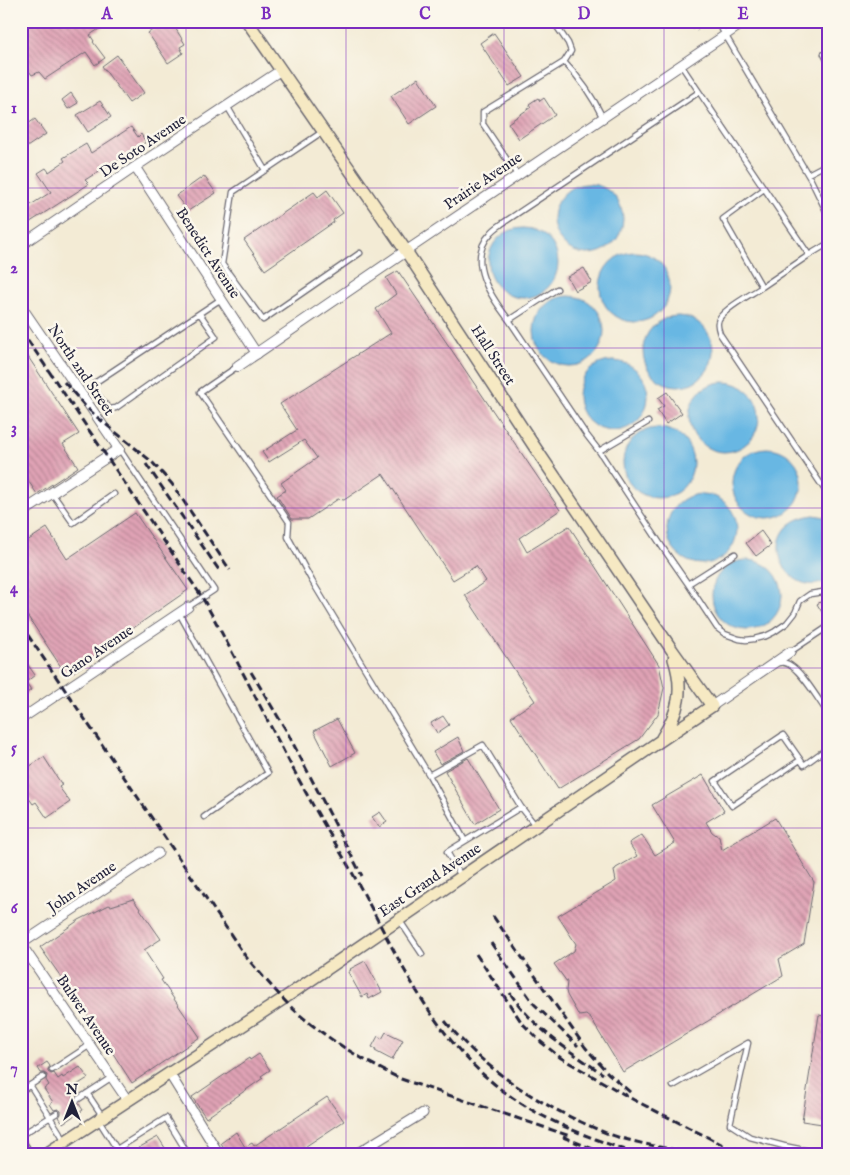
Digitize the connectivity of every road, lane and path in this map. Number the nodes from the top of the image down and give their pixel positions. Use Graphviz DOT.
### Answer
graph roads {
  1 [pos="247,21"];
  2 [pos="553,21"];
  3 [pos="717,21"];
  4 [pos="746,21"];
  5 [pos="725,35"];
  6 [pos="829,52"];
  7 [pos="564,62"];
  8 [pos="829,64"];
  9 [pos="681,65"];
  10 [pos="281,70"];
  11 [pos="699,92"];
  12 [pos="227,106"];
  13 [pos="603,118"];
  14 [pos="323,131"];
  15 [pos="829,163"];
  16 [pos="135,167"];
  17 [pos="265,170"];
  18 [pos="808,174"];
  19 [pos="518,176"];
  20 [pos="764,189"];
  21 [pos="829,217"];
  22 [pos="829,243"];
  23 [pos="21,245"];
  24 [pos="406,251"];
  25 [pos="360,253"];
  26 [pos="809,254"];
  27 [pos="762,287"];
  28 [pos="557,289"];
  29 [pos="221,299"];
  30 [pos="21,306"];
  31 [pos="200,314"];
  32 [pos="509,320"];
  33 [pos="257,354"];
  34 [pos="238,366"];
  35 [pos="648,422"];
  36 [pos="119,449"];
  37 [pos="599,451"];
  38 [pos="52,493"];
  39 [pos="114,494"];
  40 [pos="829,496"];
  41 [pos="21,513"];
  42 [pos="736,554"];
  43 [pos="688,584"];
  44 [pos="829,591"];
  45 [pos="183,610"];
  46 [pos="829,626"];
  47 [pos="672,650"];
  48 [pos="790,652"];
  49 [pos="774,664"];
  50 [pos="712,706"];
  51 [pos="829,716"];
  52 [pos="21,719"];
  53 [pos="660,741"];
  54 [pos="829,747"];
  55 [pos="800,760"];
  56 [pos="429,775"];
  57 [pos="521,807"];
  58 [pos="204,817"];
  59 [pos="536,826"];
  60 [pos="465,841"];
  61 [pos="158,853"];
  62 [pos="462,877"];
  63 [pos="399,920"];
  64 [pos="21,944"];
  65 [pos="422,954"];
  66 [pos="90,1046"];
  67 [pos="52,1070"];
  68 [pos="169,1073"];
  69 [pos="43,1077"];
  70 [pos="112,1077"];
  71 [pos="30,1085"];
  72 [pos="673,1086"];
  73 [pos="21,1090"];
  74 [pos="87,1093"];
  75 [pos="77,1100"];
  76 [pos="128,1101"];
  77 [pos="57,1113"];
  78 [pos="423,1113"];
  79 [pos="50,1117"];
  80 [pos="101,1119"];
  81 [pos="21,1135"];
  82 [pos="66,1141"];
  83 [pos="21,1144"];
  84 [pos="117,1149"];
  85 [pos="27,1154"];
  86 [pos="46,1154"];
  87 [pos="109,1154"];
  88 [pos="120,1154"];
  89 [pos="188,1154"];
  90 [pos="218,1154"];
  91 [pos="356,1154"];
  92 [pos="824,1154"];
  1 -- 10 [label="main road, Hall Street"];
  2 -- 7 [label="lane"];
  3 -- 5 [label="lane"];
  4 -- 5 [label="street, Prairie Avenue"];
  5 -- 9 [label="street, Prairie Avenue"];
  5 -- 18 [label="lane"];
  6 -- 8 [label="lane"];
  7 -- 13 [label="lane"];
  7 -- 19 [label="lane"];
  9 -- 11 [label="lane"];
  9 -- 13 [label="street, Prairie Avenue"];
  10 -- 12 [label="street, De Soto Avenue"];
  10 -- 14 [label="main road, Hall Street"];
  11 -- 20 [label="lane"];
  11 -- 32 [label="lane"];
  12 -- 16 [label="street, De Soto Avenue"];
  12 -- 17 [label="lane"];
  13 -- 19 [label="street, Prairie Avenue"];
  14 -- 17 [label="lane"];
  14 -- 24 [label="main road, Hall Street"];
  15 -- 18 [label="lane"];
  16 -- 23 [label="street, De Soto Avenue"];
  16 -- 29 [label="street, Benedict Avenue"];
  17 -- 25 [label="lane"];
  18 -- 21 [label="lane"];
  19 -- 24 [label="street, Prairie Avenue"];
  20 -- 26 [label="lane"];
  20 -- 27 [label="lane"];
  22 -- 26 [label="lane"];
  24 -- 33 [label="street, Prairie Avenue"];
  24 -- 47 [label="main road, Hall Street"];
  26 -- 27 [label="lane"];
  27 -- 40 [label="lane"];
  28 -- 32 [label="lane"];
  29 -- 31 [label="lane"];
  29 -- 33 [label="street, Benedict Avenue"];
  30 -- 36 [label="street, North 2nd Street"];
  31 -- 31 [label="lane"];
  32 -- 37 [label="lane"];
  33 -- 34 [label="street, Prairie Avenue"];
  34 -- 56 [label="lane"];
  35 -- 37 [label="lane"];
  36 -- 38 [label="street"];
  36 -- 45 [label="lane"];
  37 -- 43 [label="lane"];
  38 -- 39 [label="lane"];
  38 -- 41 [label="street"];
  42 -- 43 [label="lane"];
  43 -- 44 [label="lane"];
  45 -- 52 [label="street, Gano Avenue"];
  45 -- 58 [label="lane"];
  46 -- 48 [label="lane, East Grand Avenue"];
  47 -- 50 [label="main road, Hall Street"];
  47 -- 53 [label="main road"];
  48 -- 49 [label="street, East Grand Avenue"];
  49 -- 50 [label="street, East Grand Avenue"];
  49 -- 51 [label="lane"];
  50 -- 53 [label="main road, East Grand Avenue"];
  53 -- 59 [label="main road, East Grand Avenue"];
  54 -- 55 [label="lane"];
  55 -- 55 [label="lane"];
  56 -- 57 [label="lane"];
  56 -- 60 [label="lane"];
  57 -- 59 [label="lane"];
  57 -- 60 [label="lane"];
  59 -- 62 [label="main road, East Grand Avenue"];
  60 -- 62 [label="lane"];
  61 -- 64 [label="street, John Avenue"];
  62 -- 63 [label="main road, East Grand Avenue"];
  63 -- 65 [label="lane"];
  63 -- 68 [label="main road, East Grand Avenue"];
  64 -- 66 [label="street, Bulwer Avenue"];
  66 -- 67 [label="lane"];
  66 -- 70 [label="street, Bulwer Avenue"];
  68 -- 76 [label="main road, East Grand Avenue"];
  68 -- 90 [label="street"];
  69 -- 71 [label="lane"];
  70 -- 74 [label="lane"];
  70 -- 76 [label="street, Bulwer Avenue"];
  71 -- 73 [label="lane"];
  71 -- 79 [label="lane"];
  72 -- 92 [label="lane"];
  74 -- 75 [label="lane"];
  74 -- 80 [label="lane"];
  76 -- 80 [label="main road, East Grand Avenue"];
  77 -- 79 [label="lane"];
  78 -- 91 [label="street"];
  79 -- 81 [label="lane"];
  79 -- 82 [label="lane"];
  80 -- 82 [label="main road, East Grand Avenue"];
  80 -- 84 [label="lane"];
  82 -- 86 [label="main road, East Grand Avenue"];
  83 -- 85 [label="main road"];
  84 -- 87 [label="lane"];
  84 -- 88 [label="lane"];
  84 -- 89 [label="lane"];
}
